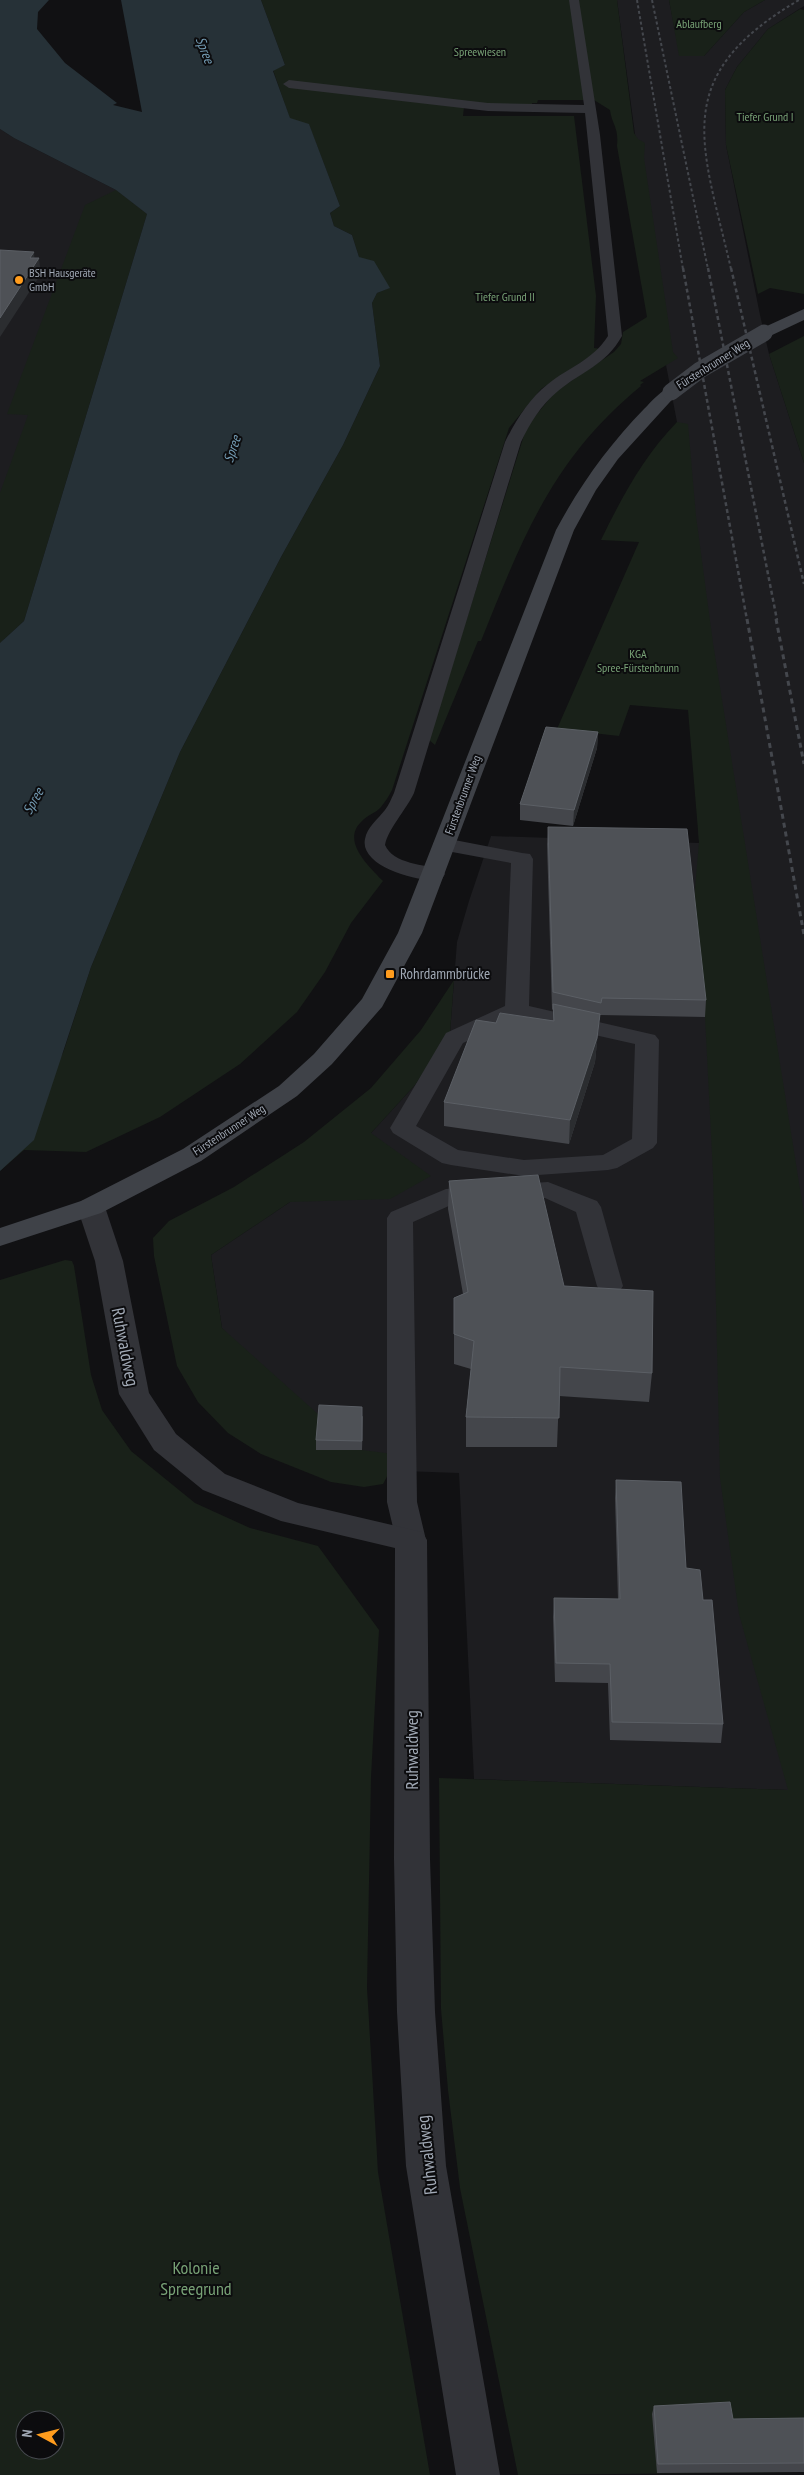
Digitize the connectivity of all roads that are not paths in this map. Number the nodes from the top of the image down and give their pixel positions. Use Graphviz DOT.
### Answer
graph roads {
  1 [pos="574,0"];
  2 [pos="289,84"];
  3 [pos="590,110"];
  4 [pos="804,314"];
  5 [pos="444,844"];
  6 [pos="434,874"];
  7 [pos="517,1010"];
  8 [pos="91,1207"];
  9 [pos="0,1237"];
  10 [pos="610,1286"];
  11 [pos="411,1540"];
  12 [pos="478,2475"];
  1 -- 3 [label="lane"];
  2 -- 3 [label="lane"];
  3 -- 6 [label="lane"];
  4 -- 5 [label="main road, Fürstenbrunner Weg, bridge"];
  5 -- 6 [label="main road, Fürstenbrunner Weg"];
  5 -- 7 [label="lane"];
  6 -- 8 [label="main road, Fürstenbrunner Weg"];
  7 -- 7 [label="lane"];
  8 -- 9 [label="main road, Fürstenbrunner Weg"];
  8 -- 11 [label="street, Ruhwaldweg"];
  10 -- 11 [label="lane"];
  11 -- 12 [label="street, Ruhwaldweg"];
}
